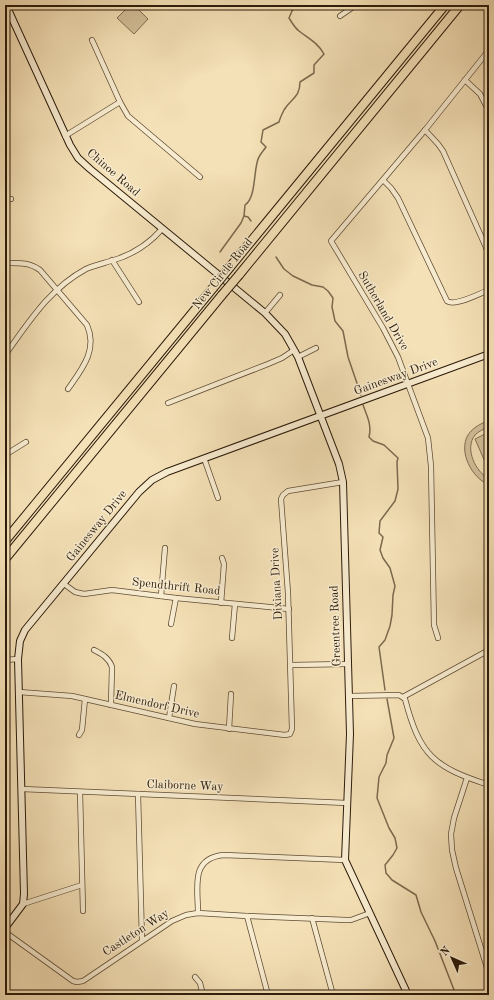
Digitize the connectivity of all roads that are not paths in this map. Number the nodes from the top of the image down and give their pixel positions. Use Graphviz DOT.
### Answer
graph roads {
  1 [pos="356,5"];
  2 [pos="445,5"];
  3 [pos="460,5"];
  4 [pos="9,6"];
  5 [pos="340,16"];
  6 [pos="92,40"];
  7 [pos="489,50"];
  8 [pos="465,80"];
  9 [pos="120,102"];
  10 [pos="489,111"];
  11 [pos="424,130"];
  12 [pos="65,136"];
  13 [pos="200,177"];
  14 [pos="383,180"];
  15 [pos="5,199"];
  16 [pos="11,199"];
  17 [pos="162,229"];
  18 [pos="489,254"];
  19 [pos="112,260"];
  20 [pos="5,263"];
  21 [pos="226,281"];
  22 [pos="57,289"];
  23 [pos="489,290"];
  24 [pos="280,295"];
  25 [pos="140,302"];
  26 [pos="266,313"];
  27 [pos="316,348"];
  28 [pos="294,350"];
  29 [pos="489,354"];
  30 [pos="5,355"];
  31 [pos="298,357"];
  32 [pos="409,384"];
  33 [pos="68,389"];
  34 [pos="168,403"];
  35 [pos="320,416"];
  36 [pos="26,442"];
  37 [pos="5,455"];
  38 [pos="204,458"];
  39 [pos="343,482"];
  40 [pos="218,498"];
  41 [pos="5,540"];
  42 [pos="165,548"];
  43 [pos="5,558"];
  44 [pos="222,558"];
  45 [pos="64,584"];
  46 [pos="161,596"];
  47 [pos="176,598"];
  48 [pos="222,603"];
  49 [pos="235,604"];
  50 [pos="289,609"];
  51 [pos="171,624"];
  52 [pos="232,638"];
  53 [pos="438,638"];
  54 [pos="94,650"];
  55 [pos="489,650"];
  56 [pos="18,659"];
  57 [pos="5,660"];
  58 [pos="348,664"];
  59 [pos="291,665"];
  60 [pos="174,686"];
  61 [pos="19,692"];
  62 [pos="232,694"];
  63 [pos="349,696"];
  64 [pos="404,697"];
  65 [pos="85,699"];
  66 [pos="111,705"];
  67 [pos="169,718"];
  68 [pos="229,729"];
  69 [pos="290,734"];
  70 [pos="79,735"];
  71 [pos="467,778"];
  72 [pos="489,786"];
  73 [pos="22,789"];
  74 [pos="80,792"];
  75 [pos="138,794"];
  76 [pos="347,803"];
  77 [pos="345,860"];
  78 [pos="82,886"];
  79 [pos="23,904"];
  80 [pos="83,911"];
  81 [pos="198,913"];
  82 [pos="370,913"];
  83 [pos="247,916"];
  84 [pos="312,918"];
  85 [pos="5,928"];
  86 [pos="5,932"];
  87 [pos="142,940"];
  88 [pos="489,974"];
  89 [pos="195,977"];
  90 [pos="203,995"];
  91 [pos="268,995"];
  92 [pos="333,995"];
  93 [pos="408,995"];
  1 -- 5 [label="street"];
  2 -- 41 [label="highway, New Circle Road, bridge"];
  3 -- 43 [label="highway, New Circle Road, bridge"];
  4 -- 12 [label="street, Chinoe Road"];
  6 -- 9 [label="street"];
  7 -- 8 [label="street, Sutherland Drive"];
  8 -- 10 [label="street"];
  8 -- 11 [label="street, Sutherland Drive"];
  9 -- 12 [label="street"];
  9 -- 13 [label="street"];
  11 -- 14 [label="street, Sutherland Drive"];
  11 -- 18 [label="street"];
  12 -- 17 [label="street, Chinoe Road"];
  14 -- 23 [label="street"];
  14 -- 32 [label="street, Sutherland Drive"];
  15 -- 16 [label="street"];
  17 -- 19 [label="street"];
  17 -- 21 [label="street, Chinoe Road"];
  19 -- 22 [label="street"];
  19 -- 25 [label="street"];
  20 -- 22 [label="street"];
  21 -- 26 [label="street, Greentree Road"];
  22 -- 30 [label="street"];
  22 -- 33 [label="street"];
  24 -- 26 [label="street"];
  26 -- 28 [label="street, Greentree Road"];
  27 -- 31 [label="street"];
  28 -- 31 [label="street, Greentree Road"];
  28 -- 34 [label="street"];
  29 -- 32 [label="street, Gainesway Drive"];
  31 -- 35 [label="street, Greentree Road"];
  32 -- 35 [label="street, Gainesway Drive"];
  32 -- 53 [label="street, Sutherland Drive"];
  35 -- 38 [label="street, Gainesway Drive"];
  35 -- 39 [label="street, Greentree Road"];
  36 -- 37 [label="street"];
  38 -- 40 [label="street"];
  38 -- 45 [label="street, Gainesway Drive"];
  39 -- 50 [label="street, Dixiana Drive"];
  39 -- 58 [label="street, Greentree Road"];
  42 -- 46 [label="street"];
  44 -- 48 [label="street"];
  45 -- 46 [label="street, Spendthrift Road"];
  45 -- 56 [label="street, Gainesway Drive"];
  46 -- 47 [label="street, Spendthrift Road"];
  47 -- 48 [label="street, Spendthrift Road"];
  47 -- 51 [label="street"];
  48 -- 49 [label="street, Spendthrift Road"];
  49 -- 50 [label="street, Spendthrift Road"];
  49 -- 52 [label="street"];
  50 -- 59 [label="street, Dixiana Drive"];
  54 -- 66 [label="street"];
  55 -- 64 [label="street"];
  56 -- 57 [label="street"];
  56 -- 61 [label="street, Gainesway Drive"];
  58 -- 59 [label="street"];
  58 -- 63 [label="street, Greentree Road"];
  59 -- 69 [label="street, Dixiana Drive"];
  60 -- 67 [label="street"];
  61 -- 65 [label="street, Elmendorf Drive"];
  61 -- 73 [label="street, Gainesway Drive"];
  62 -- 68 [label="street"];
  63 -- 64 [label="street"];
  63 -- 76 [label="street, Greentree Road"];
  64 -- 71 [label="street"];
  65 -- 66 [label="street, Elmendorf Drive"];
  65 -- 70 [label="street"];
  66 -- 67 [label="street, Elmendorf Drive"];
  67 -- 68 [label="street, Elmendorf Drive"];
  68 -- 69 [label="street, Elmendorf Drive"];
  71 -- 72 [label="street"];
  71 -- 88 [label="street"];
  73 -- 74 [label="street, Claiborne Way"];
  73 -- 79 [label="street, Gainesway Drive"];
  74 -- 75 [label="street, Claiborne Way"];
  74 -- 78 [label="street"];
  75 -- 76 [label="street, Claiborne Way"];
  75 -- 87 [label="street"];
  76 -- 77 [label="street, Greentree Road"];
  77 -- 81 [label="street"];
  77 -- 82 [label="street, Greentree Road"];
  78 -- 79 [label="street"];
  78 -- 80 [label="street"];
  79 -- 85 [label="street"];
  81 -- 83 [label="street, Castleton Way"];
  81 -- 87 [label="street, Castleton Way"];
  82 -- 84 [label="street, Castleton Way"];
  82 -- 93 [label="street, Greentree Road"];
  83 -- 84 [label="street, Castleton Way"];
  83 -- 91 [label="street"];
  84 -- 92 [label="street"];
  86 -- 87 [label="street, Castleton Way"];
  89 -- 90 [label="street"];
}
